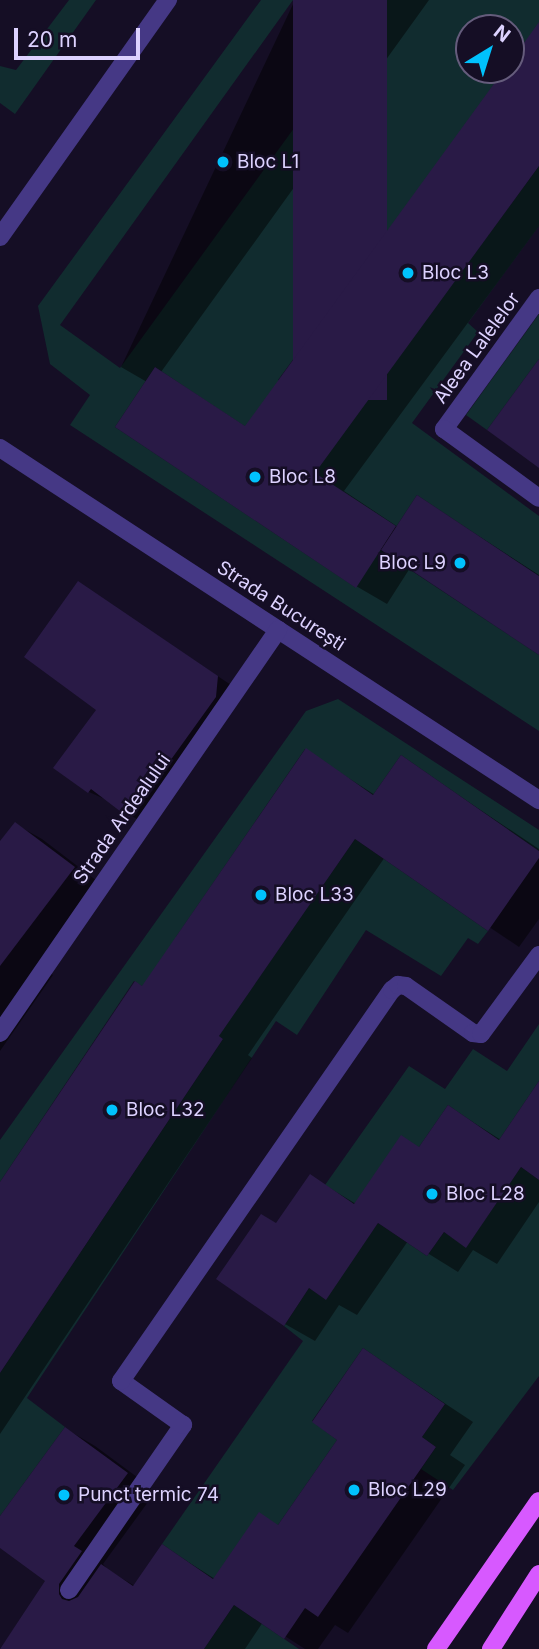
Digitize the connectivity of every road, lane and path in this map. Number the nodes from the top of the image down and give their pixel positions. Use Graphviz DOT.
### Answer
graph roads {
  1 [pos="168,0"];
  2 [pos="0,237"];
  3 [pos="539,298"];
  4 [pos="0,448"];
  5 [pos="539,498"];
  6 [pos="278,629"];
  7 [pos="539,800"];
  8 [pos="539,955"];
  9 [pos="0,1033"];
  10 [pos="539,1501"];
  11 [pos="539,1574"];
  12 [pos="69,1590"];
  13 [pos="436,1649"];
  14 [pos="491,1649"];
  1 -- 2 [label="street"];
  3 -- 5 [label="street, Aleea Lalelelor"];
  4 -- 6 [label="street, Strada București"];
  6 -- 7 [label="street, Strada București"];
  6 -- 9 [label="street, Strada Ardealului"];
  8 -- 12 [label="street"];
  10 -- 13 [label="main road"];
  11 -- 14 [label="main road"];
}
